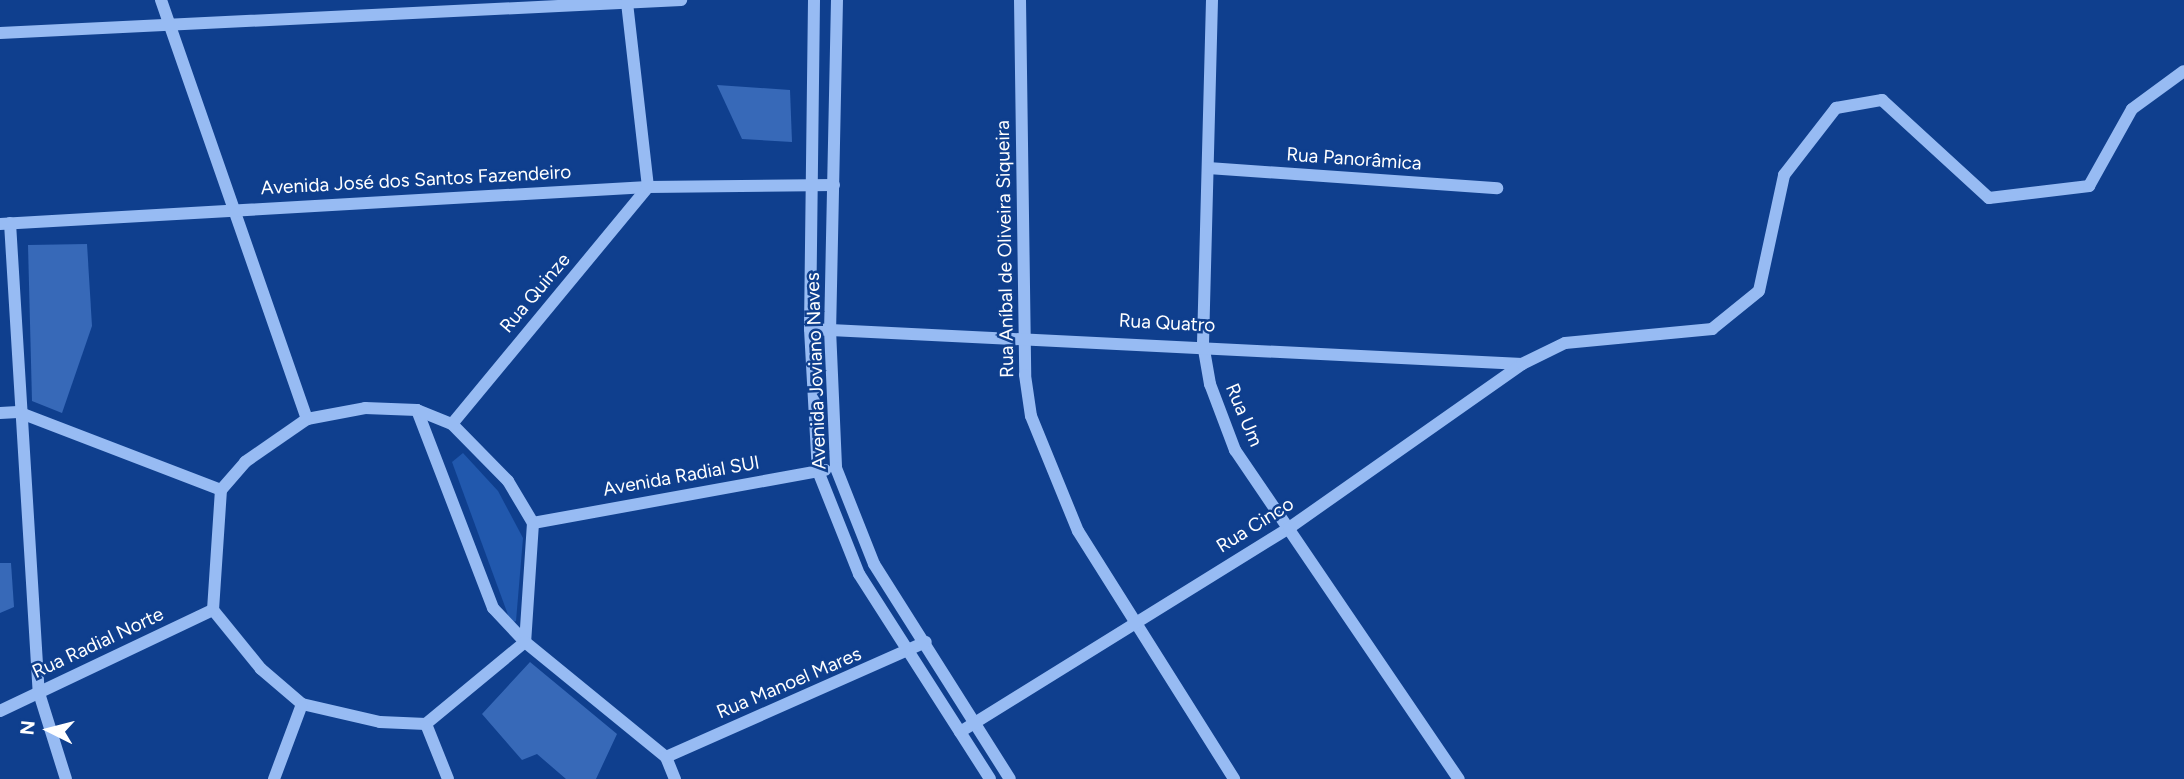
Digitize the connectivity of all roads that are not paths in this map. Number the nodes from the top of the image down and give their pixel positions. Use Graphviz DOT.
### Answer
graph roads {
  1 [pos="161,0"];
  2 [pos="681,0"];
  3 [pos="814,0"];
  4 [pos="836,0"];
  5 [pos="1020,0"];
  6 [pos="1212,0"];
  7 [pos="627,2"];
  8 [pos="496,4"];
  9 [pos="168,22"];
  10 [pos="0,33"];
  11 [pos="2184,71"];
  12 [pos="1208,169"];
  13 [pos="809,183"];
  14 [pos="834,185"];
  15 [pos="648,187"];
  16 [pos="1497,188"];
  17 [pos="234,210"];
  18 [pos="5,224"];
  19 [pos="810,329"];
  20 [pos="830,330"];
  21 [pos="1024,336"];
  22 [pos="1203,344"];
  23 [pos="1522,364"];
  24 [pos="417,410"];
  25 [pos="18,412"];
  26 [pos="0,413"];
  27 [pos="307,419"];
  28 [pos="452,424"];
  29 [pos="836,468"];
  30 [pos="818,471"];
  31 [pos="221,490"];
  32 [pos="533,523"];
  33 [pos="1289,528"];
  34 [pos="213,610"];
  35 [pos="1135,623"];
  36 [pos="525,642"];
  37 [pos="926,642"];
  38 [pos="905,654"];
  39 [pos="39,693"];
  40 [pos="302,704"];
  41 [pos="0,711"];
  42 [pos="978,723"];
  43 [pos="426,724"];
  44 [pos="960,732"];
  45 [pos="666,757"];
  46 [pos="66,779"];
  47 [pos="274,779"];
  48 [pos="448,779"];
  49 [pos="675,779"];
  50 [pos="989,779"];
  51 [pos="1010,779"];
  52 [pos="1234,779"];
  53 [pos="1459,779"];
  1 -- 9 [label="street"];
  2 -- 7 [label="street"];
  3 -- 13 [label="street, Avenida Joviano Naves"];
  4 -- 14 [label="street, Avenida Joviano Naves"];
  5 -- 21 [label="street, Rua Aníbal de Oliveira Siqueira"];
  6 -- 12 [label="street, Rua Um"];
  7 -- 8 [label="street"];
  7 -- 15 [label="street"];
  8 -- 9 [label="street"];
  9 -- 10 [label="street"];
  9 -- 17 [label="street"];
  11 -- 23 [label="street, Rua Cinco"];
  12 -- 16 [label="street, Rua Panorâmica"];
  12 -- 22 [label="street, Rua Um"];
  13 -- 14 [label="street, Avenida José dos Santos Fazendeiro"];
  13 -- 15 [label="street, Avenida José dos Santos Fazendeiro"];
  13 -- 19 [label="street, Avenida Joviano Naves"];
  14 -- 20 [label="street, Avenida Joviano Naves"];
  15 -- 17 [label="street, Avenida José dos Santos Fazendeiro"];
  15 -- 28 [label="street, Rua Quinze"];
  17 -- 18 [label="street, Avenida José dos Santos Fazendeiro"];
  17 -- 27 [label="street"];
  18 -- 25 [label="street"];
  19 -- 20 [label="street, Rua Quatro"];
  19 -- 30 [label="street, Avenida Joviano Naves"];
  20 -- 21 [label="street, Rua Quatro"];
  20 -- 29 [label="street, Avenida Joviano Naves"];
  21 -- 22 [label="street, Rua Quatro"];
  21 -- 35 [label="street, Rua Aníbal de Oliveira Siqueira"];
  22 -- 23 [label="street, Rua Quatro"];
  22 -- 33 [label="street, Rua Um"];
  23 -- 33 [label="street, Rua Cinco"];
  24 -- 27 [label="street"];
  24 -- 28 [label="street"];
  24 -- 36 [label="street"];
  25 -- 26 [label="street"];
  25 -- 31 [label="street"];
  25 -- 39 [label="street"];
  27 -- 31 [label="street"];
  28 -- 32 [label="street"];
  29 -- 30 [label="street, Avenida Radial SUl"];
  29 -- 37 [label="street, Avenida Joviano Naves"];
  30 -- 32 [label="street, Avenida Radial SUl"];
  30 -- 38 [label="street, Avenida Joviano Naves"];
  31 -- 34 [label="street"];
  32 -- 36 [label="street"];
  33 -- 35 [label="street, Rua Cinco"];
  33 -- 53 [label="street, Rua Um"];
  34 -- 39 [label="street, Rua Radial Norte"];
  34 -- 40 [label="street"];
  35 -- 42 [label="street, Rua Cinco"];
  35 -- 52 [label="street, Rua Aníbal de Oliveira Siqueira"];
  36 -- 43 [label="street"];
  36 -- 45 [label="street"];
  37 -- 38 [label="street, Rua Manoel Mares"];
  37 -- 42 [label="street, Avenida Joviano Naves"];
  38 -- 44 [label="street, Avenida Joviano Naves"];
  38 -- 45 [label="street, Rua Manoel Mares"];
  39 -- 41 [label="street, Rua Radial Norte"];
  39 -- 46 [label="street"];
  40 -- 43 [label="street"];
  40 -- 47 [label="street"];
  42 -- 44 [label="street, Rua Cinco"];
  42 -- 51 [label="street, Avenida Joviano Naves"];
  43 -- 48 [label="street"];
  44 -- 50 [label="street, Avenida Joviano Naves"];
  45 -- 49 [label="street"];
}
